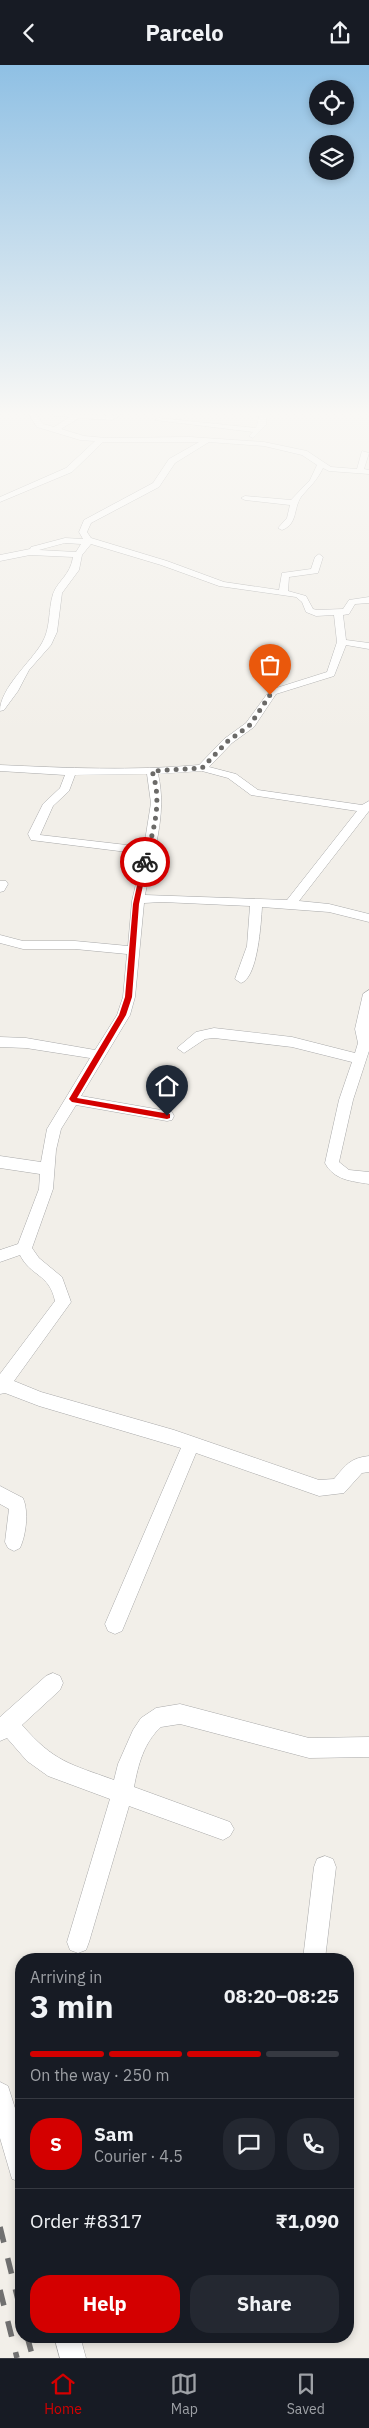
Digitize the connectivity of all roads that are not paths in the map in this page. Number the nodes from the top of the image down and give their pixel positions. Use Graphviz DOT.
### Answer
graph roads {
  1 [pos="89,521"];
  2 [pos="288,521"];
  3 [pos="282,528"];
  4 [pos="88,541"];
  5 [pos="26,552"];
  6 [pos="78,555"];
  7 [pos="319,557"];
  8 [pos="0,558"];
  9 [pos="283,593"];
  10 [pos="369,600"];
  11 [pos="338,614"];
  12 [pos="342,642"];
  13 [pos="369,646"];
  14 [pos="0,708"];
  15 [pos="0,768"];
  16 [pos="202,768"];
  17 [pos="152,771"];
  18 [pos="71,772"];
  19 [pos="367,807"];
  20 [pos="148,851"];
  21 [pos="138,901"];
  22 [pos="256,902"];
  23 [pos="291,903"];
  24 [pos="369,917"];
  25 [pos="0,939"];
  26 [pos="132,950"];
  27 [pos="240,979"];
  28 [pos="369,994"];
  29 [pos="0,1042"];
  30 [pos="367,1044"];
  31 [pos="184,1048"];
  32 [pos="99,1055"];
  33 [pos="360,1059"];
  34 [pos="72,1099"];
  35 [pos="167,1116"];
  36 [pos="0,1163"];
  37 [pos="47,1169"];
  38 [pos="369,1178"];
  39 [pos="24,1248"];
  40 [pos="0,1255"];
  41 [pos="1,1385"];
  42 [pos="191,1444"];
  43 [pos="369,1464"];
  44 [pos="0,1494"];
  45 [pos="14,1542"];
  46 [pos="115,1624"];
  47 [pos="53,1683"];
  48 [pos="4,1728"];
  49 [pos="369,1747"];
  50 [pos="122,1794"];
  51 [pos="223,1829"];
  52 [pos="325,1867"];
  53 [pos="78,1942"];
  54 [pos="315,1953"];
  55 [pos="0,2094"];
  56 [pos="15,2145"];
  57 [pos="69,2343"];
  58 [pos="73,2358"];
  1 -- 4 [label="street"];
  2 -- 3 [label="street"];
  4 -- 5 [label="street"];
  4 -- 6 [label="street"];
  4 -- 9 [label="street"];
  5 -- 6 [label="street"];
  5 -- 8 [label="street"];
  6 -- 14 [label="street"];
  7 -- 9 [label="street"];
  9 -- 11 [label="street"];
  10 -- 11 [label="street"];
  11 -- 12 [label="street"];
  12 -- 13 [label="street"];
  12 -- 16 [label="street"];
  15 -- 18 [label="street"];
  16 -- 17 [label="street"];
  16 -- 19 [label="street"];
  17 -- 18 [label="street"];
  17 -- 20 [label="street"];
  18 -- 20 [label="street"];
  19 -- 23 [label="street"];
  20 -- 21 [label="street"];
  21 -- 22 [label="street"];
  21 -- 26 [label="street"];
  22 -- 23 [label="street"];
  22 -- 27 [label="street"];
  23 -- 24 [label="street"];
  25 -- 26 [label="street"];
  26 -- 32 [label="street"];
  28 -- 30 [label="street"];
  29 -- 32 [label="street"];
  30 -- 33 [label="street"];
  31 -- 33 [label="street"];
  32 -- 34 [label="street"];
  33 -- 38 [label="street"];
  34 -- 35 [label="street"];
  34 -- 37 [label="street"];
  36 -- 37 [label="street"];
  37 -- 39 [label="street"];
  39 -- 40 [label="street"];
  39 -- 41 [label="street"];
  41 -- 42 [label="street"];
  42 -- 43 [label="street"];
  42 -- 46 [label="street"];
  44 -- 45 [label="street"];
  47 -- 48 [label="street"];
  48 -- 50 [label="street"];
  49 -- 50 [label="street"];
  50 -- 51 [label="street"];
  50 -- 53 [label="street"];
  52 -- 54 [label="street"];
  55 -- 56 [label="street"];
  57 -- 58 [label="street"];
}
